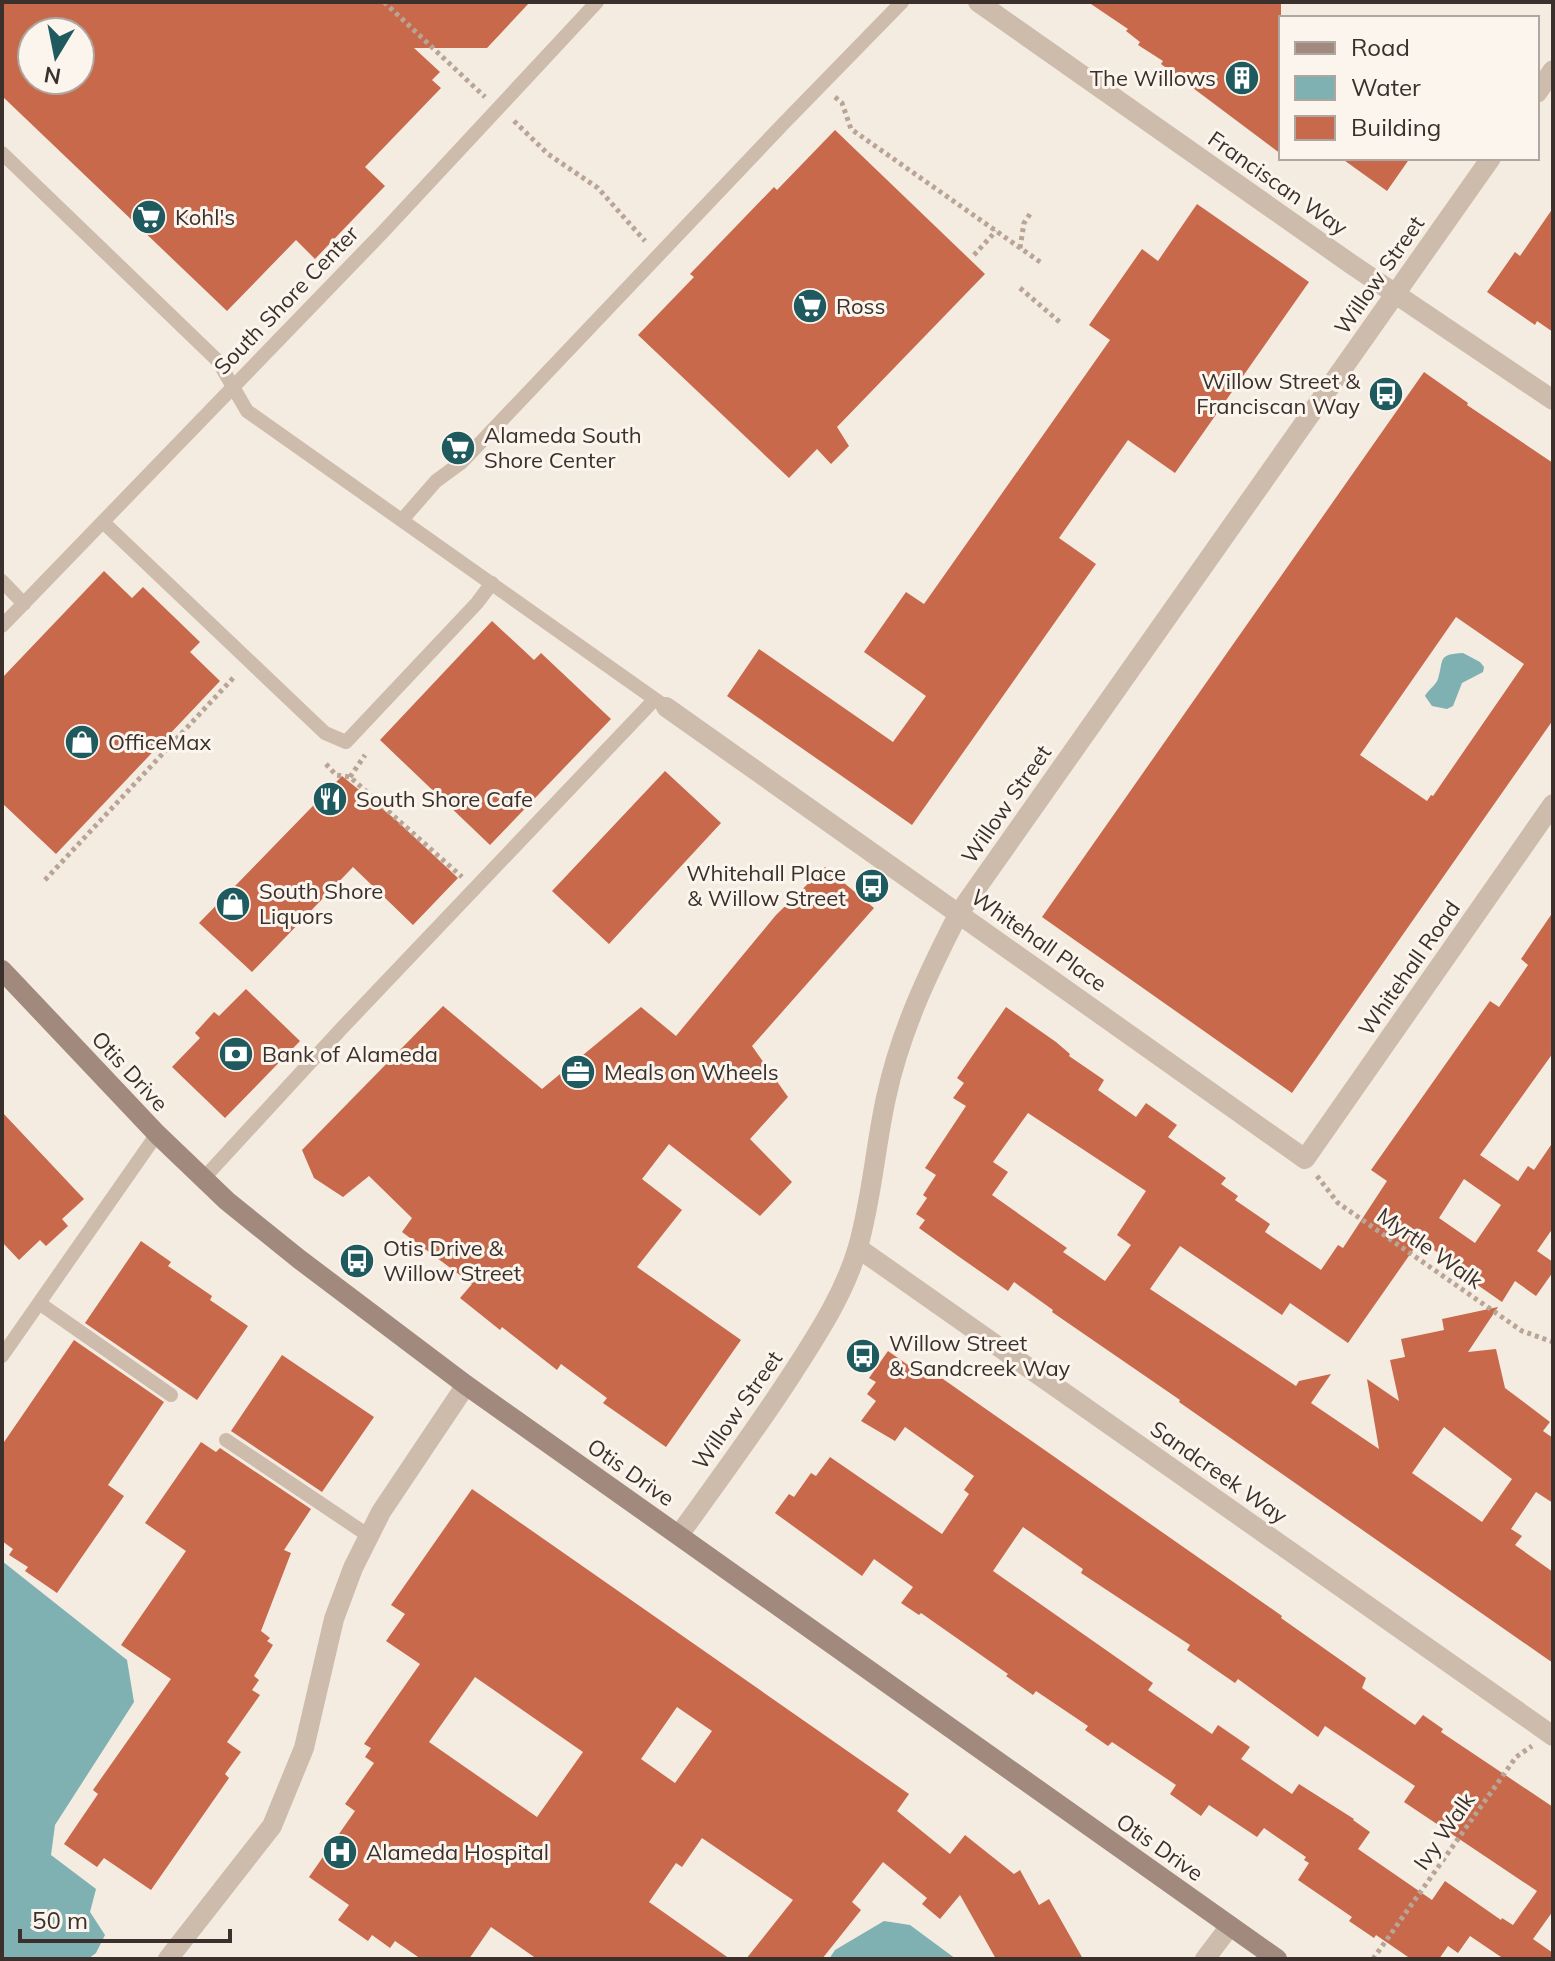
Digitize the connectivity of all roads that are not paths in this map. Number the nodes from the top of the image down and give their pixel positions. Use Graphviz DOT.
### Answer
graph roads {
  1 [pos="597,2"];
  2 [pos="902,2"];
  3 [pos="978,2"];
  4 [pos="1553,70"];
  5 [pos="1539,90"];
  6 [pos="2,153"];
  7 [pos="1490,160"];
  8 [pos="1396,293"];
  9 [pos="233,387"];
  10 [pos="1553,400"];
  11 [pos="402,520"];
  12 [pos="103,522"];
  13 [pos="2,581"];
  14 [pos="492,583"];
  15 [pos="24,604"];
  16 [pos="2,626"];
  17 [pos="660,703"];
  18 [pos="1553,804"];
  19 [pos="959,913"];
  20 [pos="2,970"];
  21 [pos="157,1134"];
  22 [pos="1305,1159"];
  23 [pos="203,1179"];
  24 [pos="858,1248"];
  25 [pos="39,1303"];
  26 [pos="2,1356"];
  27 [pos="466,1385"];
  28 [pos="171,1395"];
  29 [pos="226,1440"];
  30 [pos="679,1535"];
  31 [pos="369,1536"];
  32 [pos="1552,1735"];
  33 [pos="1230,1926"];
  34 [pos="168,1959"];
  35 [pos="1205,1959"];
  36 [pos="1277,1959"];
  1 -- 9 [label="lane, South Shore Center"];
  2 -- 11 [label="lane"];
  3 -- 8 [label="street, Franciscan Way"];
  4 -- 5 [label="street"];
  6 -- 9 [label="lane"];
  7 -- 8 [label="street, Willow Street"];
  8 -- 10 [label="street, Franciscan Way"];
  8 -- 19 [label="street, Willow Street"];
  9 -- 11 [label="lane"];
  9 -- 12 [label="lane, South Shore Center"];
  11 -- 14 [label="lane"];
  12 -- 14 [label="lane"];
  12 -- 15 [label="lane, South Shore Center"];
  13 -- 15 [label="lane"];
  14 -- 17 [label="lane"];
  15 -- 16 [label="lane, South Shore Center"];
  17 -- 19 [label="street, Whitehall Place"];
  17 -- 23 [label="lane"];
  18 -- 22 [label="street, Whitehall Road"];
  19 -- 22 [label="street, Whitehall Place"];
  19 -- 24 [label="street, Willow Street"];
  20 -- 21 [label="main road, Otis Drive"];
  21 -- 23 [label="main road, Otis Drive"];
  21 -- 25 [label="lane"];
  23 -- 27 [label="main road, Otis Drive"];
  24 -- 30 [label="street, Willow Street"];
  24 -- 32 [label="street, Sandcreek Way"];
  25 -- 26 [label="lane"];
  25 -- 28 [label="lane"];
  27 -- 30 [label="main road, Otis Drive"];
  27 -- 31 [label="street"];
  29 -- 31 [label="lane"];
  30 -- 33 [label="main road, Otis Drive"];
  31 -- 34 [label="street"];
  33 -- 35 [label="street"];
  33 -- 36 [label="main road, Otis Drive"];
}
